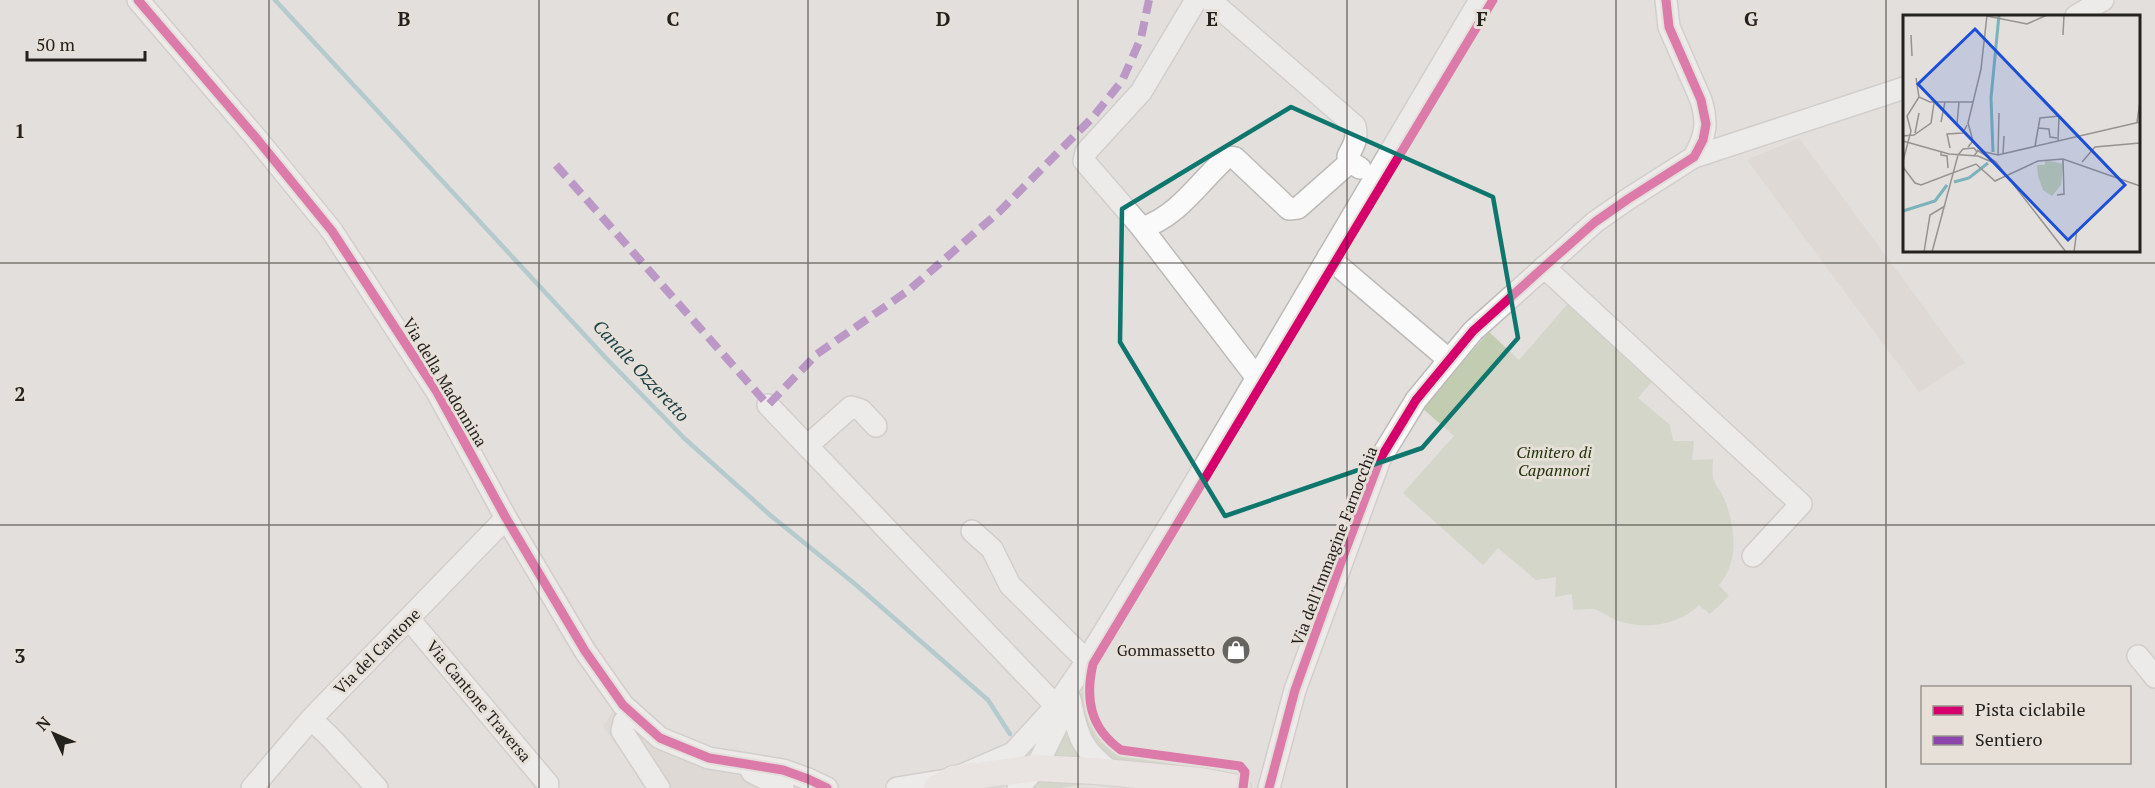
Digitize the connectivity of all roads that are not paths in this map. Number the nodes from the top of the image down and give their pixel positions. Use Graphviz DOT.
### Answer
graph roads {
  1 [pos="138,0"];
  2 [pos="1196,0"];
  3 [pos="1210,0"];
  4 [pos="1480,0"];
  5 [pos="1666,0"];
  6 [pos="2103,0"];
  7 [pos="2078,15"];
  8 [pos="1903,89"];
  9 [pos="1694,157"];
  10 [pos="1350,162"];
  11 [pos="1375,178"];
  12 [pos="1142,228"];
  13 [pos="1328,257"];
  14 [pos="1544,267"];
  15 [pos="1448,359"];
  16 [pos="1257,378"];
  17 [pos="768,405"];
  18 [pos="876,426"];
  19 [pos="807,446"];
  20 [pos="507,518"];
  21 [pos="972,531"];
  22 [pos="1753,555"];
  23 [pos="409,619"];
  24 [pos="2138,656"];
  25 [pos="1085,663"];
  26 [pos="2155,677"];
  27 [pos="1063,703"];
  28 [pos="631,712"];
  29 [pos="310,719"];
  30 [pos="727,762"];
  31 [pos="1036,768"];
  32 [pos="1113,773"];
  33 [pos="548,784"];
  34 [pos="945,784"];
  35 [pos="1226,786"];
  36 [pos="252,788"];
  37 [pos="377,788"];
  38 [pos="659,788"];
  39 [pos="783,788"];
  40 [pos="827,788"];
  41 [pos="897,788"];
  42 [pos="1018,788"];
  43 [pos="1168,788"];
  44 [pos="1269,788"];
  1 -- 20 [label="street, Via della Madonnina"];
  2 -- 12 [label="street"];
  3 -- 10 [label="street"];
  4 -- 11 [label="street"];
  5 -- 9 [label="street"];
  6 -- 7 [label="street"];
  8 -- 9 [label="street, Via dell'Immagine Farnocchia"];
  9 -- 14 [label="street, Via dell'Immagine Farnocchia"];
  10 -- 11 [label="street"];
  10 -- 12 [label="street"];
  11 -- 13 [label="street"];
  12 -- 16 [label="street"];
  13 -- 15 [label="street"];
  13 -- 16 [label="street"];
  14 -- 15 [label="street, Via dell'Immagine Farnocchia"];
  14 -- 22 [label="street"];
  15 -- 44 [label="street, Via dell'Immagine Farnocchia"];
  16 -- 25 [label="street"];
  17 -- 19 [label="street"];
  18 -- 19 [label="street"];
  19 -- 27 [label="street"];
  20 -- 23 [label="street, Via del Cantone"];
  20 -- 28 [label="street, Via della Madonnina"];
  21 -- 25 [label="street"];
  23 -- 29 [label="street, Via del Cantone"];
  23 -- 33 [label="street, Via Cantone Traversa"];
  24 -- 26 [label="street"];
  25 -- 27 [label="street"];
  27 -- 31 [label="street"];
  27 -- 32 [label="street"];
  27 -- 34 [label="street"];
  28 -- 30 [label="street, Via della Madonnina"];
  28 -- 38 [label="street"];
  29 -- 36 [label="street, Via del Cantone"];
  29 -- 37 [label="street"];
  30 -- 39 [label="street"];
  30 -- 40 [label="street"];
  31 -- 32 [label="main road"];
  31 -- 34 [label="main road"];
  31 -- 42 [label="street"];
  32 -- 35 [label="main road"];
  34 -- 41 [label="street"];
  35 -- 43 [label="main road"];
}
